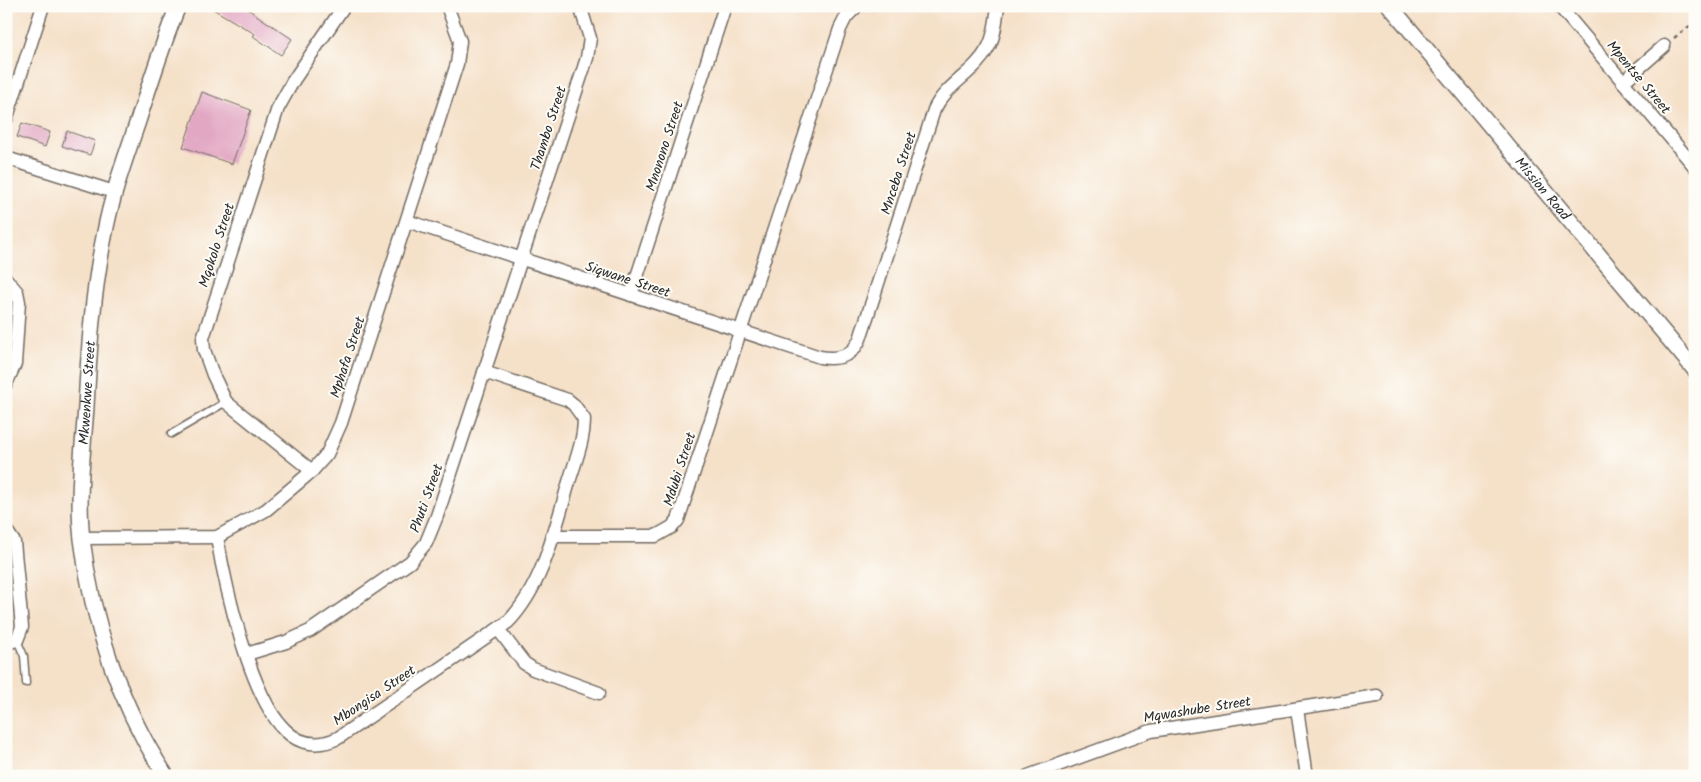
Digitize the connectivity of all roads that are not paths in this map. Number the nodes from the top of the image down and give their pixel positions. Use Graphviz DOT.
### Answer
graph roads {
  1 [pos="43,6"];
  2 [pos="178,6"];
  3 [pos="447,6"];
  4 [pos="580,6"];
  5 [pos="725,6"];
  6 [pos="857,6"];
  7 [pos="998,6"];
  8 [pos="1390,6"];
  9 [pos="343,7"];
  10 [pos="1560,7"];
  11 [pos="1664,46"];
  12 [pos="1623,82"];
  13 [pos="6,120"];
  14 [pos="1690,152"];
  15 [pos="6,158"];
  16 [pos="1695,167"];
  17 [pos="114,192"];
  18 [pos="407,221"];
  19 [pos="520,259"];
  20 [pos="6,279"];
  21 [pos="630,295"];
  22 [pos="740,330"];
  23 [pos="842,358"];
  24 [pos="1695,370"];
  25 [pos="484,372"];
  26 [pos="6,384"];
  27 [pos="226,402"];
  28 [pos="171,434"];
  29 [pos="312,471"];
  30 [pos="6,530"];
  31 [pos="217,536"];
  32 [pos="552,536"];
  33 [pos="82,538"];
  34 [pos="498,629"];
  35 [pos="12,641"];
  36 [pos="247,654"];
  37 [pos="26,683"];
  38 [pos="599,694"];
  39 [pos="1377,696"];
  40 [pos="1297,709"];
  41 [pos="166,776"];
  42 [pos="1028,776"];
  43 [pos="1307,776"];
  1 -- 13 [label="street"];
  2 -- 17 [label="street, Mkwenkwe Street"];
  3 -- 18 [label="street, Mphafa Street"];
  4 -- 19 [label="street, Thambo Street"];
  5 -- 21 [label="street, Mnonono Street"];
  6 -- 22 [label="street"];
  7 -- 23 [label="street, Mnceba Street"];
  8 -- 24 [label="street, Mission Road"];
  9 -- 27 [label="street, Mqokolo Street"];
  10 -- 12 [label="street, Mpentse Street"];
  11 -- 12 [label="street"];
  12 -- 14 [label="street, Mpentse Street"];
  14 -- 16 [label="street, Mpentse Street"];
  15 -- 17 [label="street"];
  17 -- 33 [label="street, Mkwenkwe Street"];
  18 -- 19 [label="street, Siqwane Street"];
  18 -- 29 [label="street, Mphafa Street"];
  19 -- 21 [label="street, Siqwane Street"];
  19 -- 25 [label="street, Phuti Street"];
  20 -- 26 [label="street"];
  21 -- 22 [label="street, Siqwane Street"];
  22 -- 23 [label="street, Siqwane Street"];
  22 -- 32 [label="street, Mdubi Street"];
  25 -- 32 [label="street, Mbongisa Street"];
  25 -- 36 [label="street, Phuti Street"];
  27 -- 28 [label="lane"];
  27 -- 29 [label="street, Mqokolo Street"];
  29 -- 31 [label="street, Mphafa Street"];
  30 -- 35 [label="street"];
  31 -- 33 [label="street, Mphafa Street"];
  31 -- 36 [label="street, Mbongisa Street"];
  32 -- 34 [label="street, Mbongisa Street"];
  33 -- 41 [label="street, Mkwenkwe Street"];
  34 -- 36 [label="street, Mbongisa Street"];
  34 -- 38 [label="street"];
  35 -- 37 [label="lane"];
  39 -- 40 [label="street, Mqwashube Street"];
  40 -- 42 [label="street, Mqwashube Street"];
  40 -- 43 [label="street"];
}
